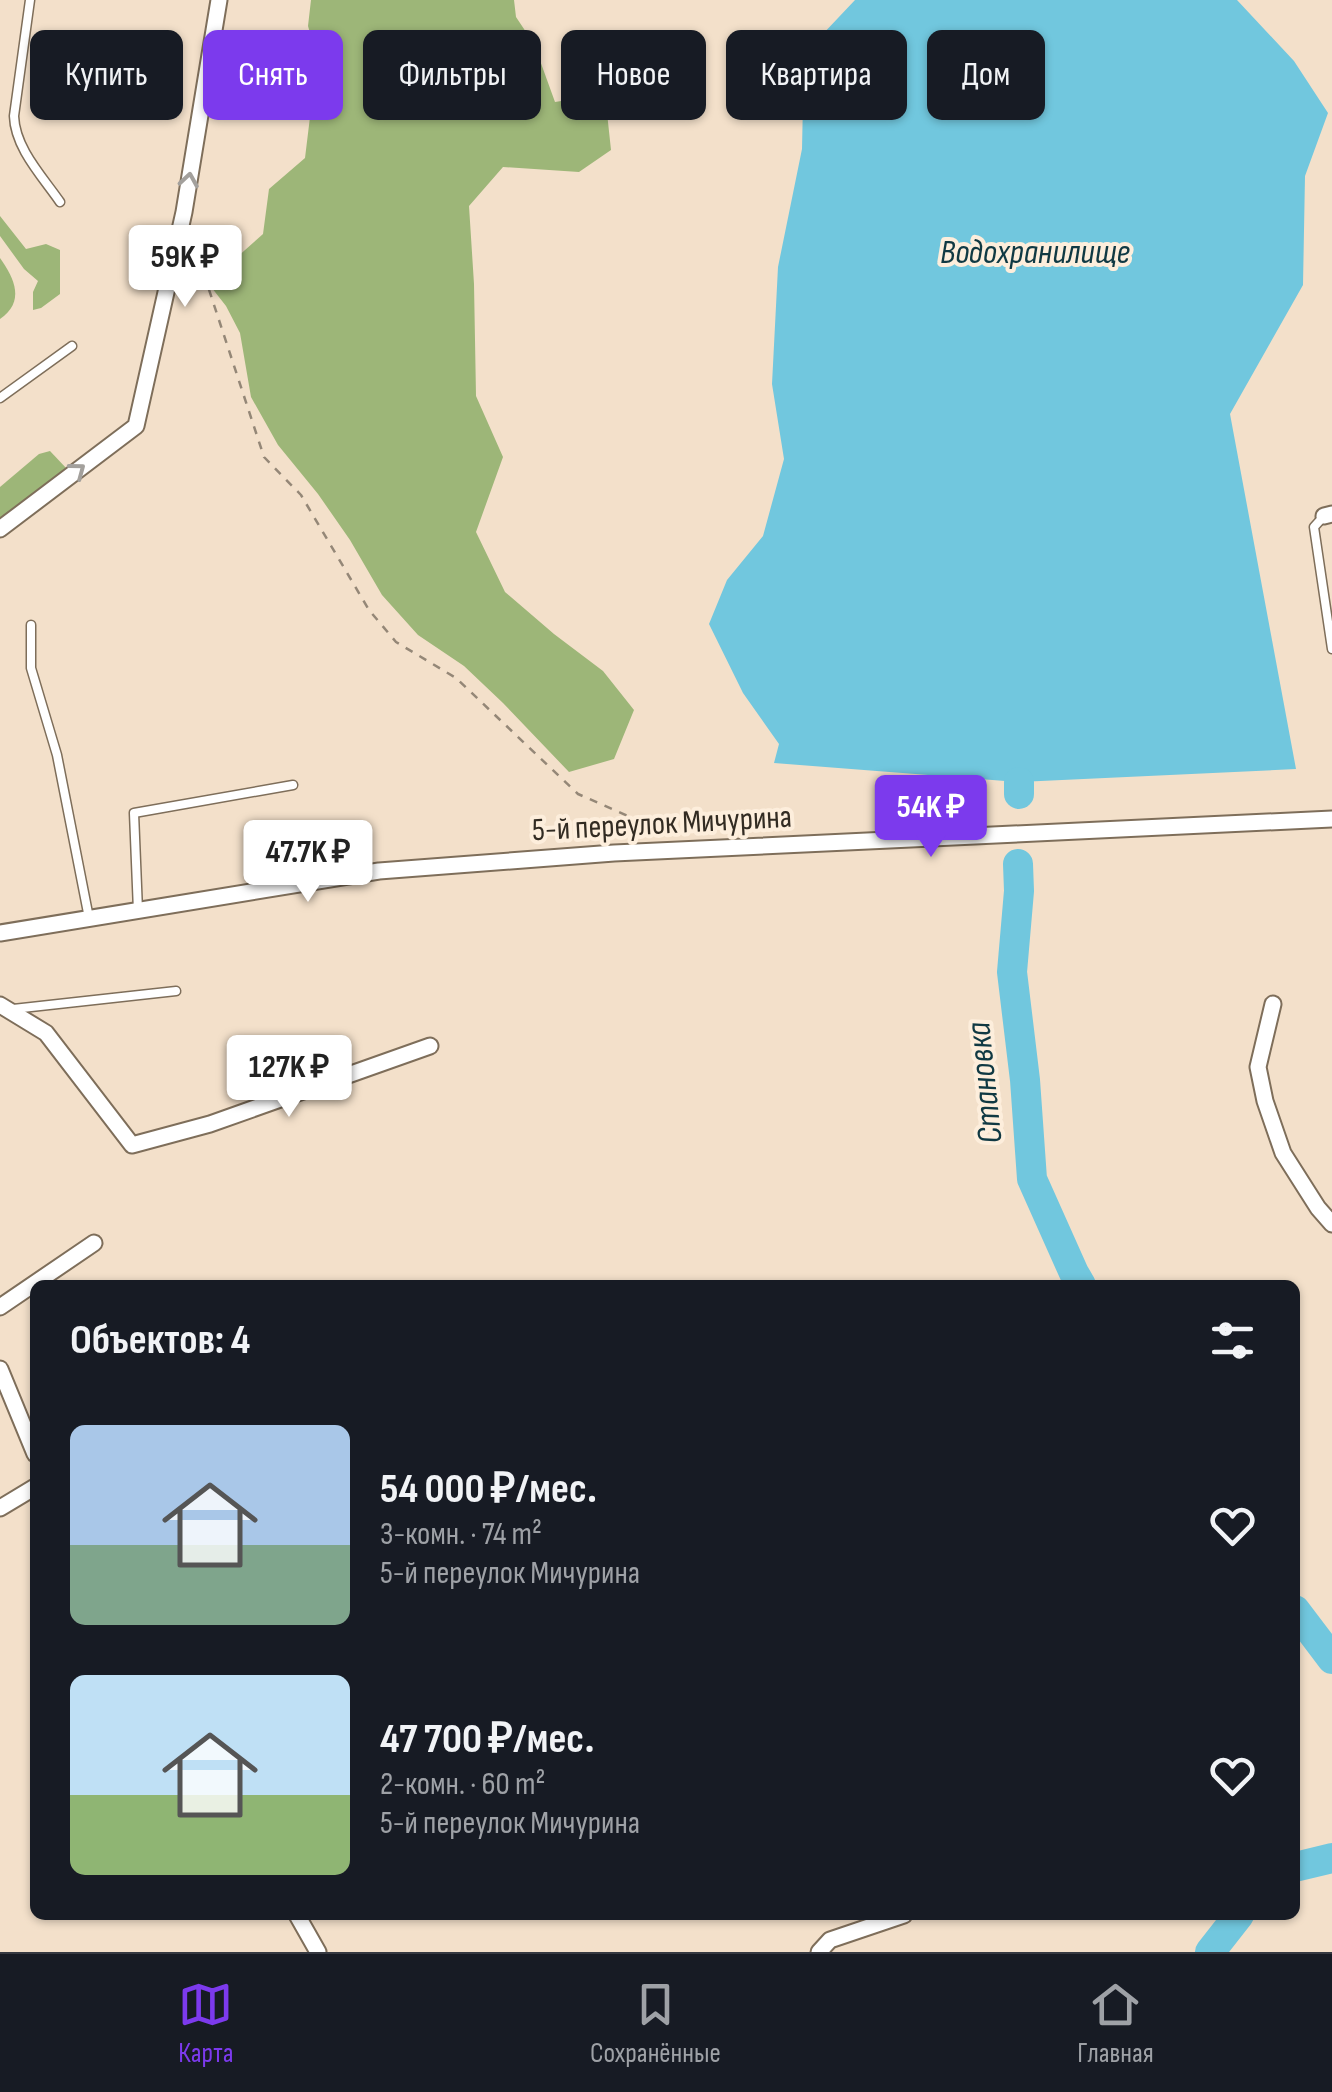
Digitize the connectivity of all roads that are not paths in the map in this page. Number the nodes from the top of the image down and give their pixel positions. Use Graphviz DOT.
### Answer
graph roads {
  1 [pos="30,0"];
  2 [pos="219,0"];
  3 [pos="60,202"];
  4 [pos="72,346"];
  5 [pos="0,398"];
  6 [pos="1328,515"];
  7 [pos="0,529"];
  8 [pos="31,625"];
  9 [pos="1332,649"];
  10 [pos="293,785"];
  11 [pos="1332,819"];
  12 [pos="138,910"];
  13 [pos="89,918"];
  14 [pos="0,933"];
  15 [pos="176,990"];
  16 [pos="1273,1004"];
  17 [pos="4,1007"];
  18 [pos="430,1046"];
  19 [pos="1332,1224"];
  20 [pos="94,1243"];
  21 [pos="40,1280"];
  22 [pos="30,1287"];
  23 [pos="0,1307"];
  24 [pos="0,1369"];
  25 [pos="30,1442"];
  26 [pos="30,1490"];
  27 [pos="0,1508"];
  28 [pos="300,1920"];
  29 [pos="889,1920"];
  30 [pos="318,1952"];
  31 [pos="819,1952"];
  1 -- 3 [label="lane"];
  7 -- 2 [label="street, one-way"];
  4 -- 5 [label="lane"];
  6 -- 9 [label="lane"];
  8 -- 13 [label="lane"];
  10 -- 12 [label="lane"];
  11 -- 12 [label="street, 5-й переулок Мичурина"];
  12 -- 13 [label="street, 5-й переулок Мичурина"];
  13 -- 14 [label="street, 5-й переулок Мичурина"];
  15 -- 17 [label="lane"];
  16 -- 19 [label="street"];
  17 -- 18 [label="street"];
  20 -- 21 [label="street"];
  22 -- 23 [label="street"];
  24 -- 25 [label="street"];
  26 -- 27 [label="street"];
  28 -- 30 [label="street"];
  29 -- 31 [label="street"];
}
